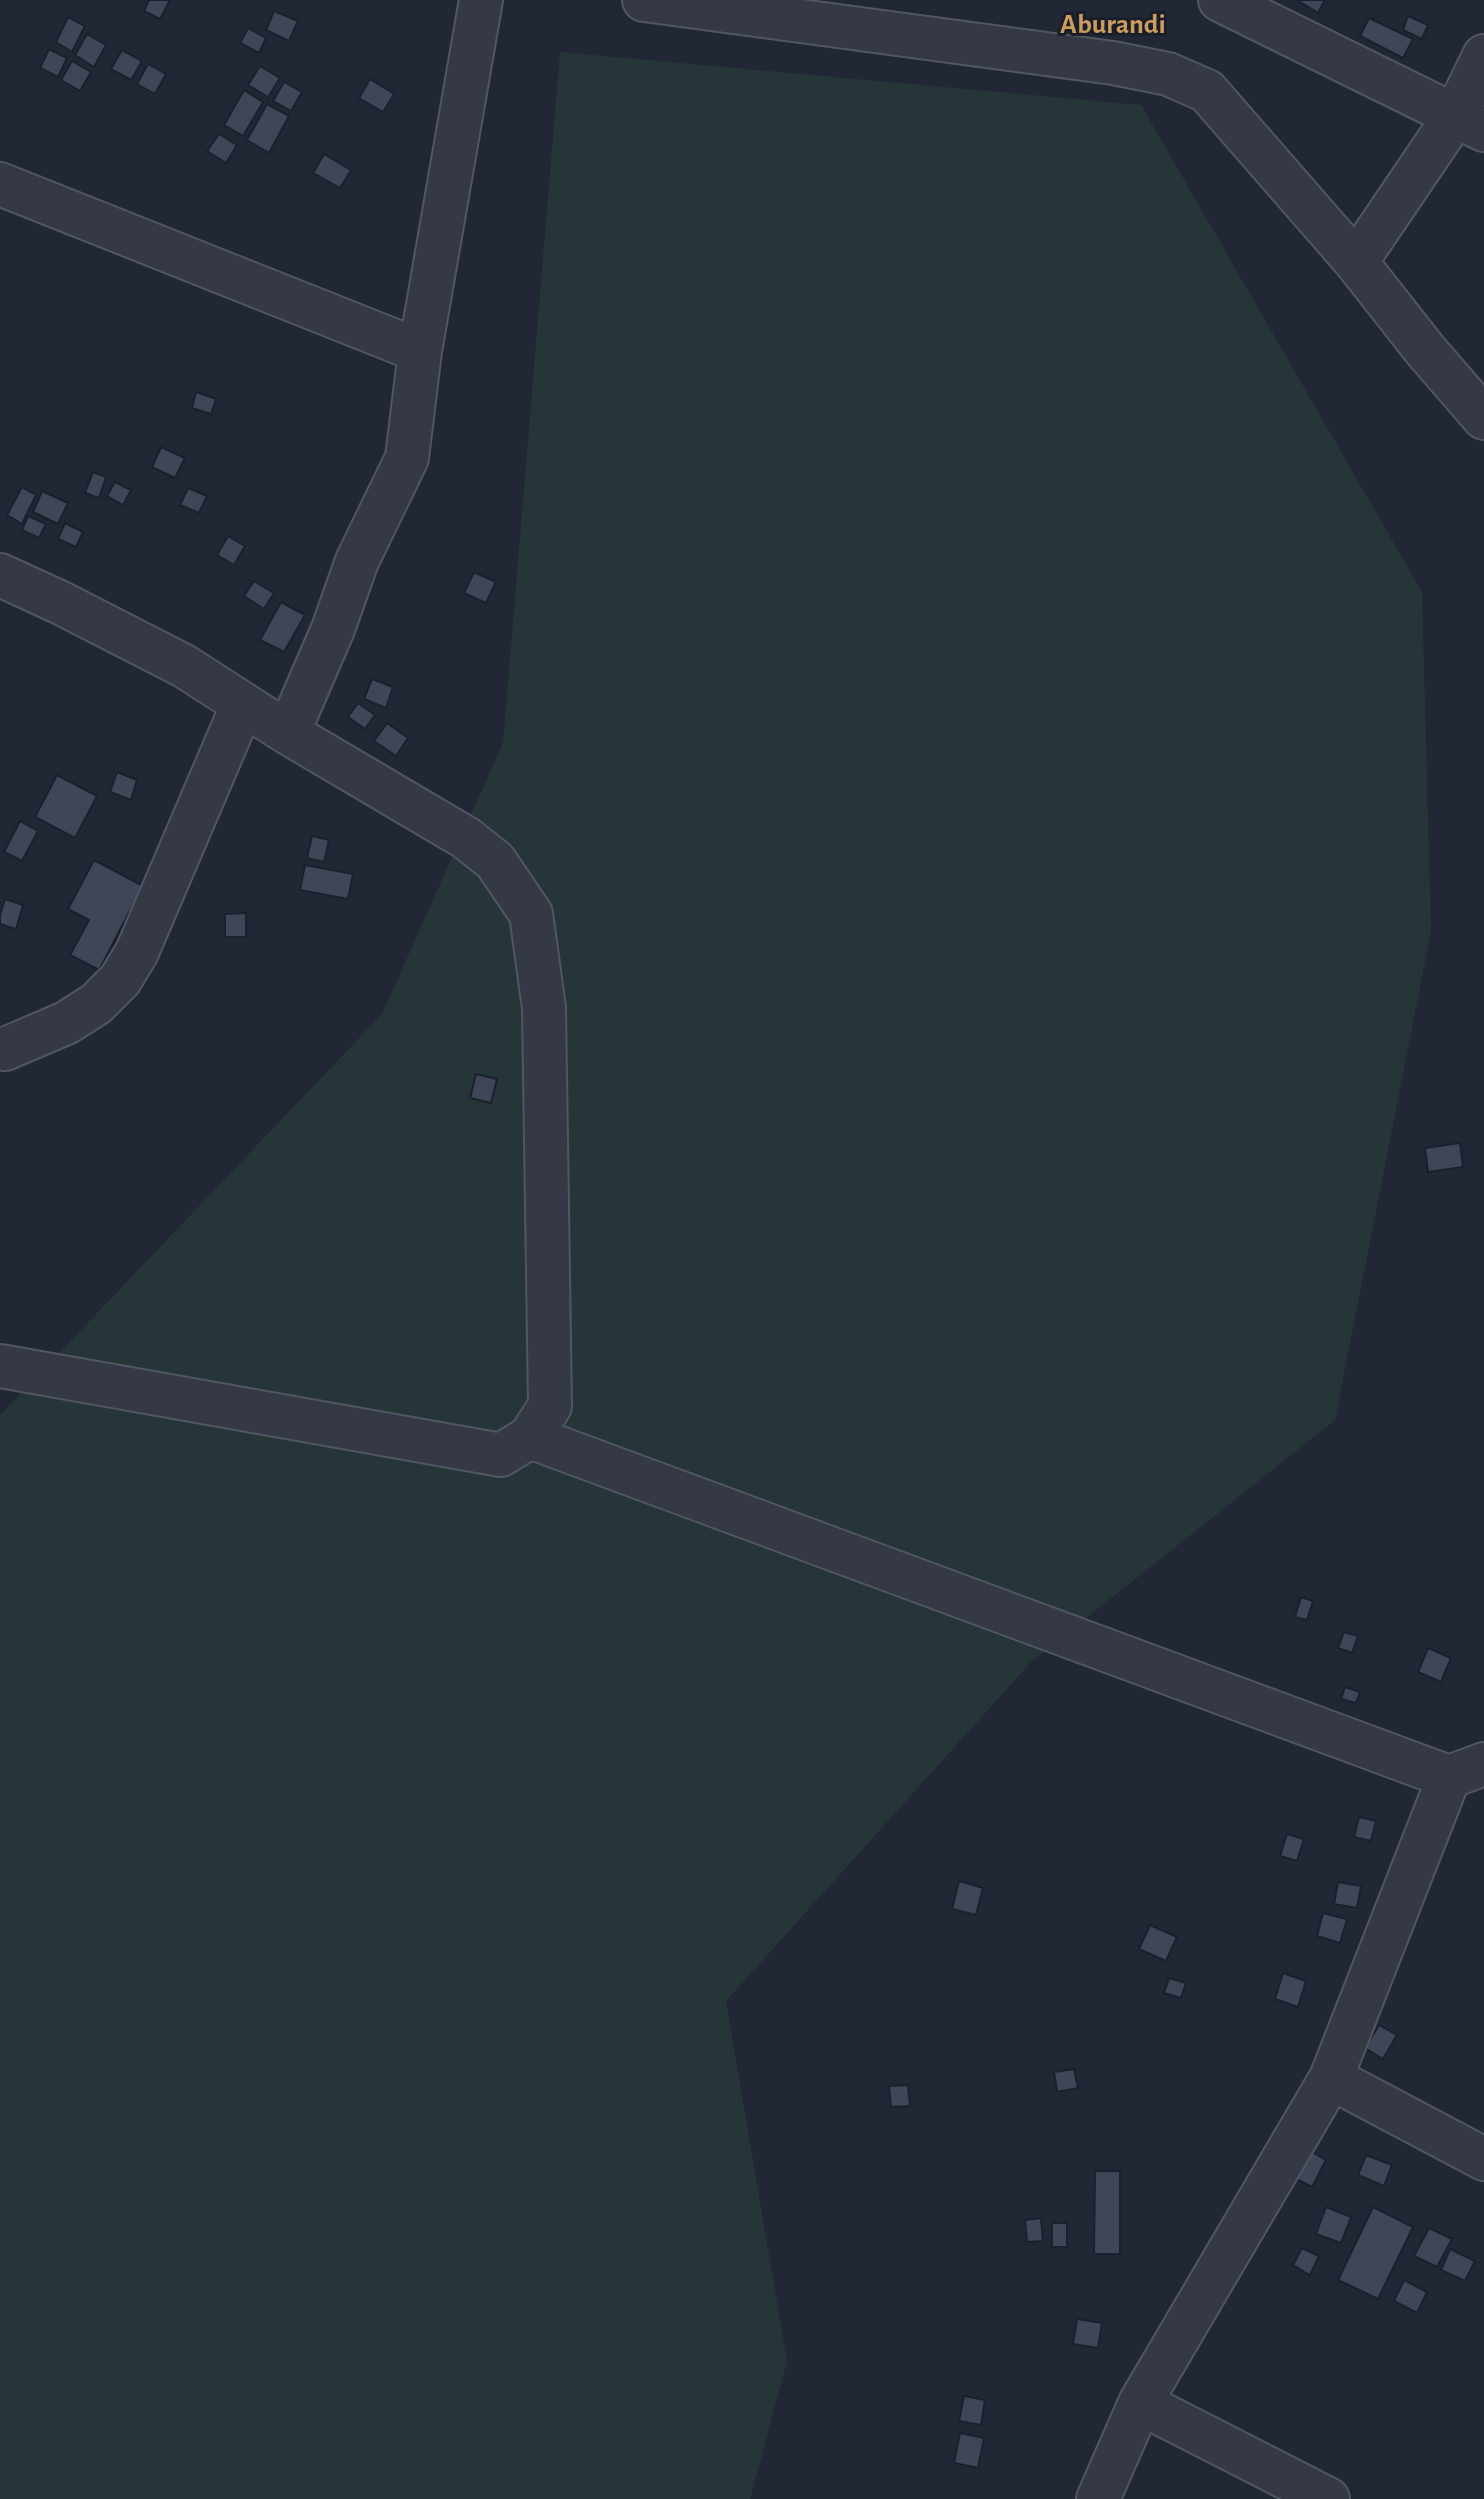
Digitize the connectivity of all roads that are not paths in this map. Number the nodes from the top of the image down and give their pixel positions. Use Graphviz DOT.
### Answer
graph roads {
  1 [pos="481,0"];
  2 [pos="1220,0"];
  3 [pos="670,1"];
  4 [pos="1484,56"];
  5 [pos="1470,123"];
  6 [pos="0,184"];
  7 [pos="1356,262"];
  8 [pos="420,351"];
  9 [pos="1484,418"];
  10 [pos="0,575"];
  11 [pos="243,704"];
  12 [pos="288,733"];
  13 [pos="2,1052"];
  14 [pos="0,1366"];
  15 [pos="530,1437"];
  16 [pos="1466,1770"];
  17 [pos="1331,2078"];
  18 [pos="1484,2159"];
  19 [pos="1140,2403"];
  20 [pos="1098,2499"];
  21 [pos="1328,2499"];
  1 -- 8 [label="street"];
  2 -- 5 [label="street"];
  3 -- 7 [label="street"];
  4 -- 5 [label="street"];
  5 -- 7 [label="street"];
  6 -- 8 [label="street"];
  7 -- 9 [label="street"];
  8 -- 12 [label="street"];
  10 -- 11 [label="street"];
  11 -- 12 [label="street"];
  11 -- 13 [label="street"];
  12 -- 15 [label="street"];
  14 -- 15 [label="street"];
  15 -- 16 [label="street"];
  16 -- 17 [label="street"];
  17 -- 18 [label="street"];
  17 -- 19 [label="street"];
  19 -- 20 [label="street"];
  19 -- 21 [label="street"];
}
